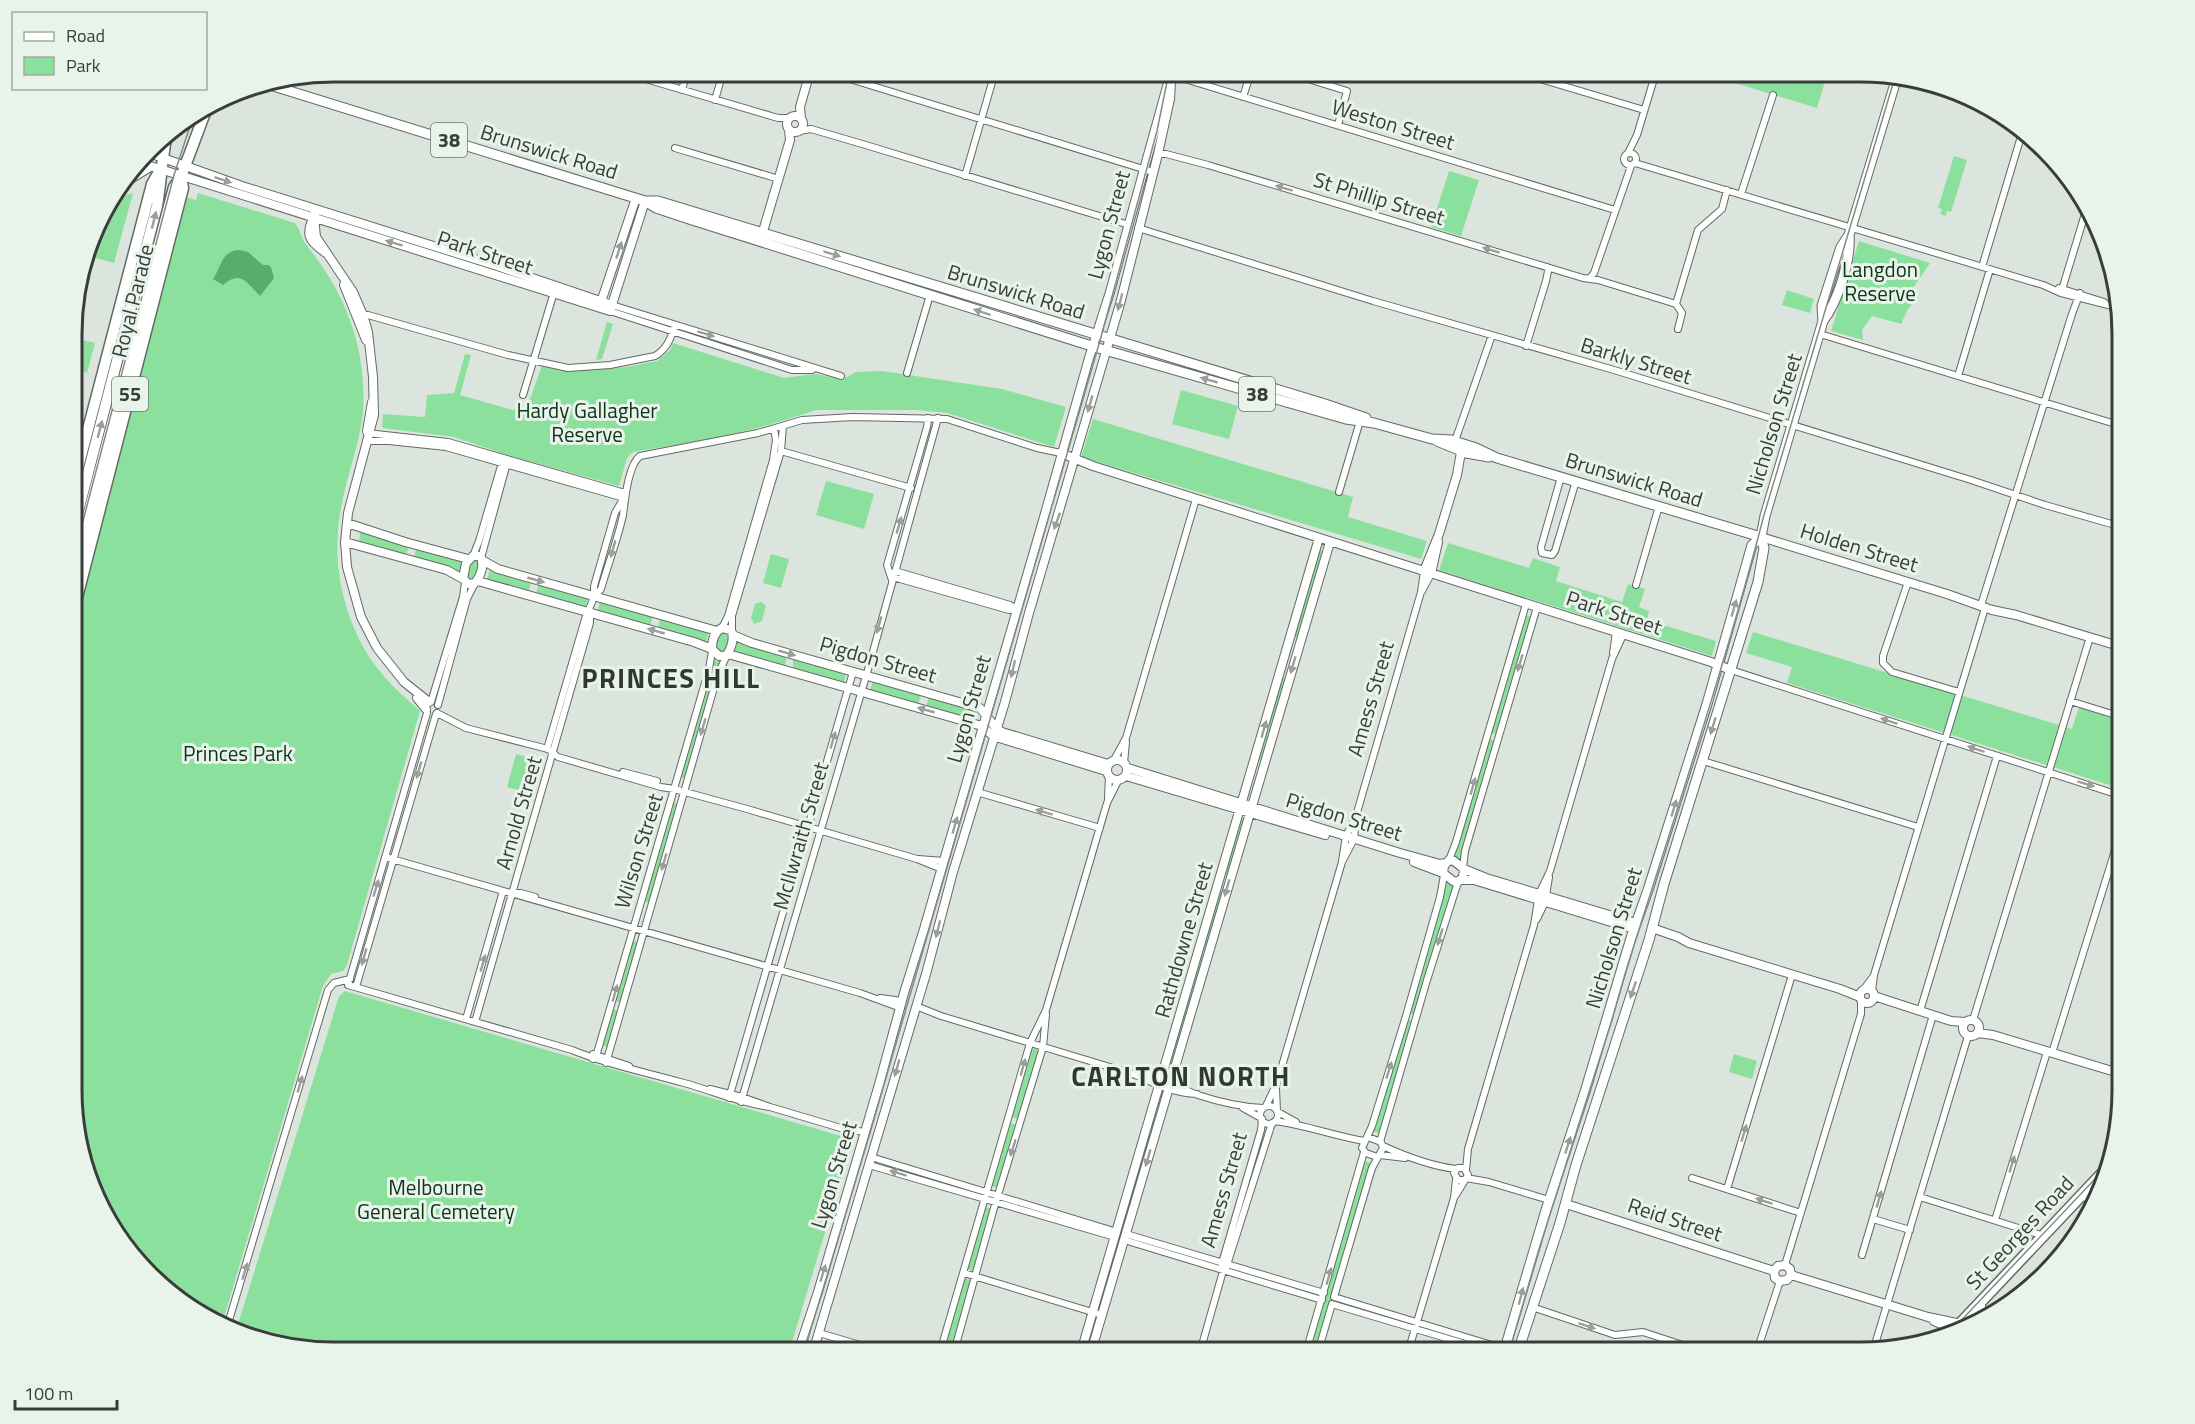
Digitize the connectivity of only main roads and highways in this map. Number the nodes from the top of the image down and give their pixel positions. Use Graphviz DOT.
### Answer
graph roads {
  1 [pos="1895,85"];
  2 [pos="280,88"];
  3 [pos="203,120"];
  4 [pos="164,148"];
  5 [pos="146,270"];
  6 [pos="932,290"];
  7 [pos="1036,317"];
  8 [pos="1033,328"];
  9 [pos="122,362"];
  10 [pos="1360,418"];
  11 [pos="1432,439"];
  12 [pos="113,440"];
  13 [pos="1464,450"];
  14 [pos="87,456"];
  15 [pos="82,466"];
  16 [pos="82,483"];
  17 [pos="1761,537"];
  18 [pos="82,543"];
  19 [pos="82,567"];
  20 [pos="2112,644"];
  21 [pos="1666,834"];
  22 [pos="1678,838"];
  23 [pos="1635,926"];
  24 [pos="1651,931"];
  25 [pos="1585,1092"];
  26 [pos="1598,1096"];
  27 [pos="2095,1182"];
  28 [pos="1549,1200"];
  29 [pos="1566,1204"];
  30 [pos="1966,1318"];
  31 [pos="1506,1342"];
  32 [pos="1521,1342"];
  1 -- 17 [label="main road, Nicholson Street"];
  2 -- 6 [label="main road, Brunswick Road / 38"];
  3 -- 5 [label="highway, Royal Parade / 55, one-way"];
  4 -- 5 [label="highway, Royal Parade / 55"];
  5 -- 9 [label="highway, Royal Parade / 55"];
  5 -- 9 [label="highway, Royal Parade / 55"];
  6 -- 7 [label="main road, Brunswick Road / 38"];
  8 -- 6 [label="main road, Brunswick Road / 38, one-way"];
  7 -- 8 [label="main road"];
  7 -- 10 [label="main road, Brunswick Road / 38"];
  10 -- 8 [label="main road, Brunswick Road / 38, one-way"];
  9 -- 12 [label="highway, Royal Parade / 55, one-way"];
  9 -- 14 [label="highway, Royal Parade / 55"];
  10 -- 11 [label="main road, Brunswick Road / 38"];
  11 -- 13 [label="main road, Brunswick Road / 38"];
  11 -- 13 [label="main road, Brunswick Road / 38"];
  12 -- 18 [label="highway, Royal Parade / 55"];
  12 -- 19 [label="highway, Royal Parade / 55"];
  13 -- 17 [label="main road, Brunswick Road / 38"];
  14 -- 15 [label="highway, Royal Parade / 55"];
  14 -- 16 [label="highway, Royal Parade / 55"];
  17 -- 20 [label="main road, Holden Street / 38"];
  21 -- 17 [label="main road, Nicholson Street, one-way"];
  17 -- 22 [label="main road, Nicholson Street, one-way"];
  21 -- 22 [label="main road"];
  21 -- 23 [label="main road, Nicholson Street"];
  22 -- 24 [label="main road, Nicholson Street"];
  23 -- 24 [label="main road"];
  23 -- 25 [label="main road, Nicholson Street"];
  24 -- 26 [label="main road, Nicholson Street, one-way"];
  25 -- 26 [label="main road"];
  28 -- 25 [label="main road, Nicholson Street, one-way"];
  26 -- 29 [label="main road, Nicholson Street"];
  27 -- 30 [label="highway, St Georges Road"];
  28 -- 29 [label="main road"];
  31 -- 28 [label="main road, Nicholson Street, one-way"];
  29 -- 32 [label="main road, Nicholson Street"];
}
